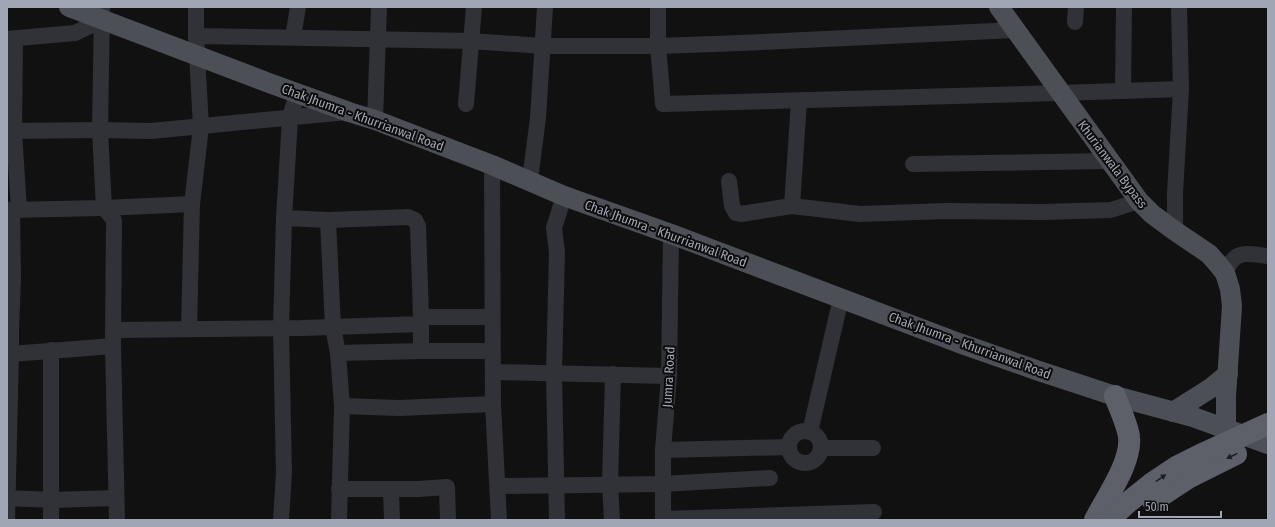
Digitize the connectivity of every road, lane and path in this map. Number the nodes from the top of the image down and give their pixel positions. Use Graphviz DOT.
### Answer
graph roads {
  1 [pos="69,7"];
  2 [pos="196,7"];
  3 [pos="298,7"];
  4 [pos="379,7"];
  5 [pos="474,7"];
  6 [pos="545,7"];
  7 [pos="658,7"];
  8 [pos="999,7"];
  9 [pos="1124,7"];
  10 [pos="1179,7"];
  11 [pos="102,13"];
  12 [pos="1015,30"];
  13 [pos="293,37"];
  14 [pos="379,38"];
  15 [pos="11,39"];
  16 [pos="470,40"];
  17 [pos="196,45"];
  18 [pos="543,46"];
  19 [pos="658,46"];
  20 [pos="1181,88"];
  21 [pos="1123,91"];
  22 [pos="297,93"];
  23 [pos="1060,93"];
  24 [pos="799,101"];
  25 [pos="466,104"];
  26 [pos="349,112"];
  27 [pos="290,118"];
  28 [pos="375,120"];
  29 [pos="201,127"];
  30 [pos="100,130"];
  31 [pos="10,132"];
  32 [pos="1110,160"];
  33 [pos="913,164"];
  34 [pos="492,165"];
  35 [pos="530,180"];
  36 [pos="729,181"];
  37 [pos="564,196"];
  38 [pos="1140,201"];
  39 [pos="192,204"];
  40 [pos="792,206"];
  41 [pos="104,208"];
  42 [pos="13,210"];
  43 [pos="284,218"];
  44 [pos="328,220"];
  45 [pos="1174,231"];
  46 [pos="671,234"];
  47 [pos="1268,256"];
  48 [pos="1225,273"];
  49 [pos="841,298"];
  50 [pos="492,317"];
  51 [pos="421,321"];
  52 [pos="333,327"];
  53 [pos="281,328"];
  54 [pos="188,329"];
  55 [pos="9,330"];
  56 [pos="113,338"];
  57 [pos="51,350"];
  58 [pos="421,351"];
  59 [pos="492,351"];
  60 [pos="338,353"];
  61 [pos="11,354"];
  62 [pos="493,372"];
  63 [pos="554,373"];
  64 [pos="613,374"];
  65 [pos="1228,374"];
  66 [pos="669,376"];
  67 [pos="1115,396"];
  68 [pos="493,404"];
  69 [pos="342,406"];
  70 [pos="1173,412"];
  71 [pos="810,432"];
  72 [pos="1256,435"];
  73 [pos="790,447"];
  74 [pos="822,448"];
  75 [pos="873,448"];
  76 [pos="663,450"];
  77 [pos="770,478"];
  78 [pos="610,484"];
  79 [pos="662,484"];
  80 [pos="556,485"];
  81 [pos="498,486"];
  82 [pos="339,489"];
  83 [pos="391,490"];
  84 [pos="7,498"];
  85 [pos="116,498"];
  86 [pos="52,500"];
  87 [pos="874,512"];
  88 [pos="8,520"];
  89 [pos="51,520"];
  90 [pos="117,520"];
  91 [pos="281,520"];
  92 [pos="339,520"];
  93 [pos="392,520"];
  94 [pos="448,520"];
  95 [pos="499,520"];
  96 [pos="557,520"];
  97 [pos="612,520"];
  98 [pos="663,520"];
  99 [pos="1095,520"];
  100 [pos="1109,520"];
  101 [pos="1131,520"];
  1 -- 11 [label="main road, Chak Jhumra - Khurrianwal Road"];
  2 -- 17 [label="street"];
  3 -- 13 [label="street"];
  4 -- 14 [label="street"];
  5 -- 16 [label="street"];
  6 -- 18 [label="street"];
  7 -- 19 [label="street"];
  8 -- 12 [label="main road, Khurianwala Bypass"];
  9 -- 21 [label="street"];
  10 -- 20 [label="street"];
  11 -- 15 [label="street"];
  11 -- 17 [label="main road, Chak Jhumra - Khurrianwal Road"];
  11 -- 30 [label="street"];
  12 -- 19 [label="street"];
  12 -- 23 [label="main road, Khurianwala Bypass"];
  13 -- 14 [label="street"];
  13 -- 17 [label="street"];
  14 -- 16 [label="street"];
  14 -- 28 [label="street"];
  15 -- 31 [label="street"];
  16 -- 18 [label="street"];
  16 -- 25 [label="street"];
  17 -- 22 [label="main road, Chak Jhumra - Khurrianwal Road"];
  17 -- 29 [label="street"];
  18 -- 19 [label="street"];
  18 -- 35 [label="street"];
  19 -- 24 [label="street"];
  20 -- 21 [label="street"];
  20 -- 45 [label="street"];
  21 -- 23 [label="street"];
  22 -- 26 [label="main road, Chak Jhumra - Khurrianwal Road"];
  22 -- 27 [label="street"];
  23 -- 24 [label="street"];
  23 -- 32 [label="main road, Khurianwala Bypass"];
  24 -- 40 [label="street"];
  26 -- 27 [label="street"];
  26 -- 28 [label="main road, Chak Jhumra - Khurrianwal Road"];
  27 -- 29 [label="street"];
  27 -- 43 [label="street"];
  28 -- 34 [label="main road, Chak Jhumra - Khurrianwal Road"];
  29 -- 30 [label="street"];
  29 -- 39 [label="street"];
  30 -- 31 [label="street"];
  30 -- 41 [label="street"];
  31 -- 42 [label="street"];
  32 -- 33 [label="street"];
  32 -- 38 [label="main road, Khurianwala Bypass"];
  34 -- 35 [label="main road, Chak Jhumra - Khurrianwal Road"];
  34 -- 50 [label="street"];
  35 -- 37 [label="main road, Chak Jhumra - Khurrianwal Road"];
  36 -- 40 [label="street"];
  37 -- 46 [label="main road, Chak Jhumra - Khurrianwal Road"];
  37 -- 63 [label="street"];
  38 -- 40 [label="street"];
  38 -- 45 [label="main road, Khurianwala Bypass"];
  39 -- 41 [label="street"];
  39 -- 54 [label="street"];
  41 -- 42 [label="street"];
  41 -- 56 [label="street"];
  42 -- 55 [label="street"];
  43 -- 44 [label="street"];
  43 -- 53 [label="street"];
  44 -- 51 [label="street"];
  44 -- 52 [label="street"];
  45 -- 48 [label="main road, Khurianwala Bypass"];
  46 -- 49 [label="main road, Chak Jhumra - Khurrianwal Road"];
  46 -- 66 [label="street, Jumra Road"];
  47 -- 48 [label="street"];
  48 -- 65 [label="main road, Khurianwala Bypass"];
  49 -- 67 [label="main road, Chak Jhumra - Khurrianwal Road"];
  49 -- 71 [label="street"];
  50 -- 51 [label="street"];
  50 -- 59 [label="street"];
  51 -- 52 [label="street"];
  51 -- 58 [label="street"];
  52 -- 53 [label="street"];
  52 -- 60 [label="street"];
  53 -- 54 [label="street"];
  53 -- 91 [label="street"];
  54 -- 56 [label="street"];
  55 -- 61 [label="street"];
  56 -- 57 [label="street"];
  56 -- 85 [label="street"];
  57 -- 61 [label="street"];
  57 -- 86 [label="street"];
  58 -- 59 [label="street"];
  58 -- 60 [label="street"];
  59 -- 62 [label="street"];
  60 -- 69 [label="street"];
  61 -- 84 [label="street"];
  62 -- 63 [label="street"];
  62 -- 68 [label="street"];
  63 -- 64 [label="street"];
  63 -- 80 [label="street"];
  64 -- 66 [label="street"];
  64 -- 78 [label="street"];
  65 -- 70 [label="main road"];
  65 -- 72 [label="main road, Khurianwala Bypass"];
  66 -- 76 [label="street, Jumra Road"];
  67 -- 70 [label="main road, Chak Jhumra - Khurrianwal Road"];
  67 -- 99 [label="highway"];
  68 -- 69 [label="street"];
  68 -- 81 [label="street"];
  69 -- 82 [label="street"];
  70 -- 72 [label="main road, Chak Jhumra - Khurrianwal Road"];
  71 -- 73 [label="street"];
  71 -- 74 [label="street"];
  100 -- 72 [label="highway, one-way"];
  72 -- 101 [label="highway, one-way"];
  73 -- 74 [label="street"];
  73 -- 76 [label="street"];
  74 -- 75 [label="street"];
  76 -- 79 [label="street, Jumra Road"];
  77 -- 79 [label="street"];
  78 -- 79 [label="street"];
  78 -- 80 [label="street"];
  78 -- 97 [label="street"];
  79 -- 98 [label="street, Jumra Road"];
  80 -- 81 [label="street"];
  80 -- 96 [label="street"];
  81 -- 95 [label="street"];
  82 -- 83 [label="street"];
  82 -- 92 [label="street"];
  83 -- 93 [label="street"];
  83 -- 94 [label="street"];
  84 -- 86 [label="street"];
  84 -- 88 [label="street"];
  85 -- 86 [label="street"];
  85 -- 90 [label="street"];
  86 -- 89 [label="street"];
  87 -- 98 [label="street"];
}
